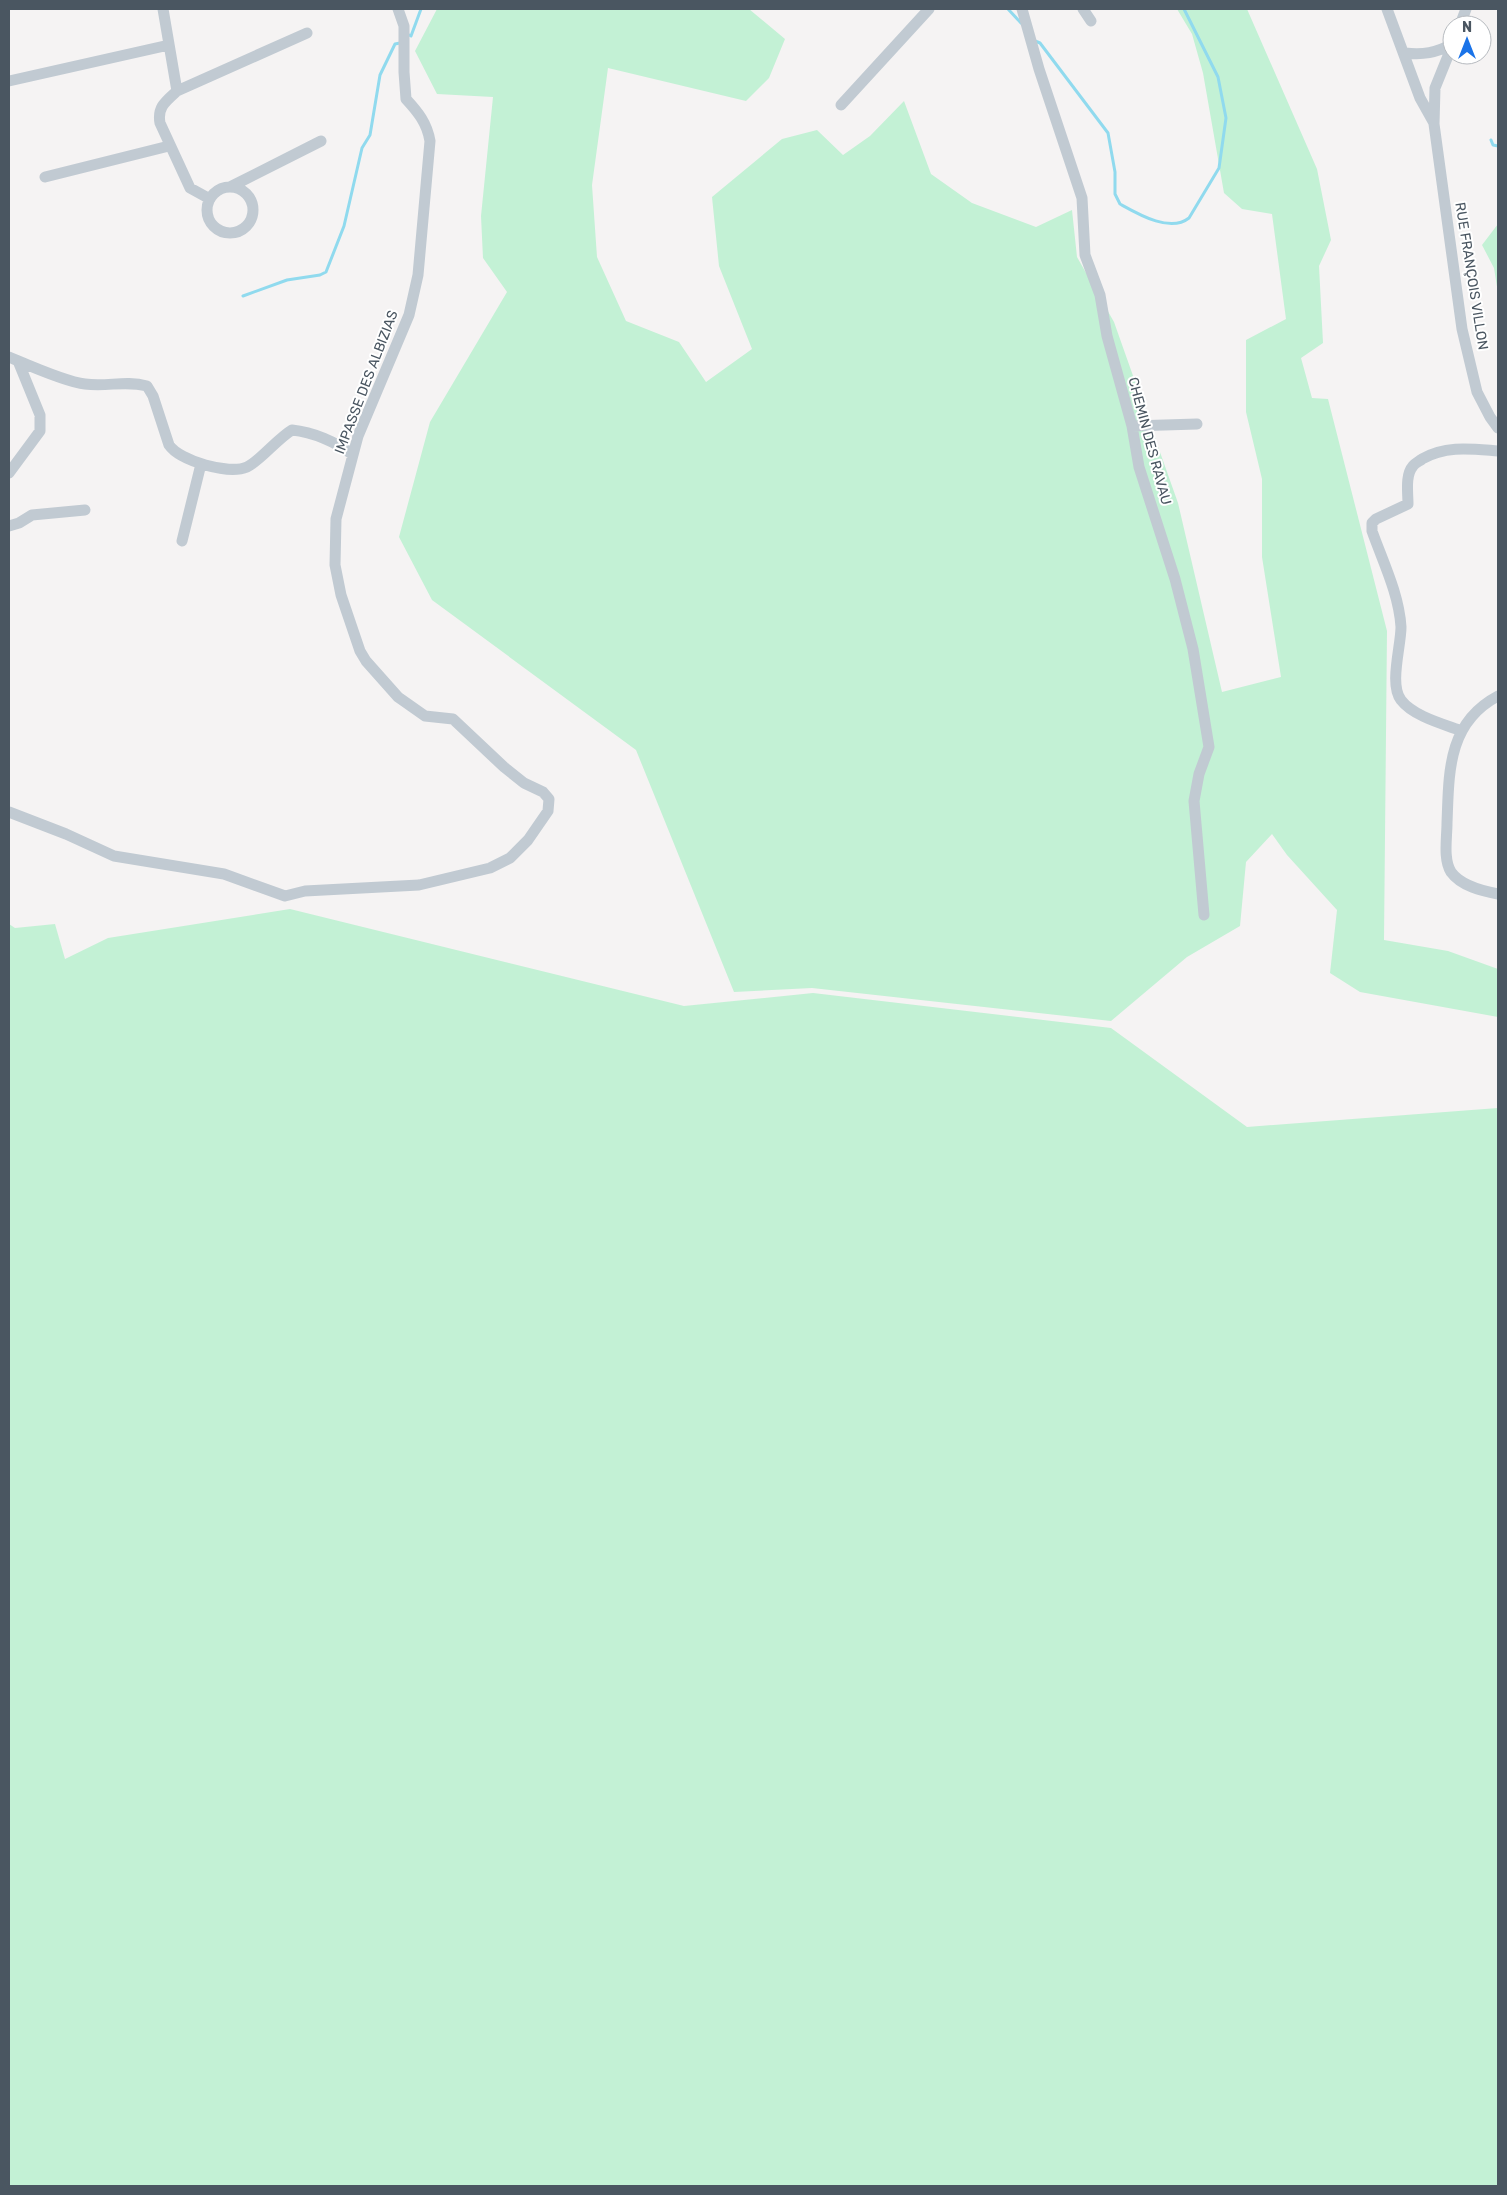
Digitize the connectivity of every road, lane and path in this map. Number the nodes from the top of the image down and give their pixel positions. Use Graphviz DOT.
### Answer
graph roads {
  1 [pos="163,9"];
  2 [pos="398,9"];
  3 [pos="929,9"];
  4 [pos="1022,9"];
  5 [pos="1083,9"];
  6 [pos="1387,9"];
  7 [pos="1091,21"];
  8 [pos="307,33"];
  9 [pos="168,45"];
  10 [pos="1442,49"];
  11 [pos="1405,53"];
  12 [pos="1444,65"];
  13 [pos="12,80"];
  14 [pos="177,91"];
  15 [pos="842,105"];
  16 [pos="1434,124"];
  17 [pos="321,141"];
  18 [pos="169,146"];
  19 [pos="44,176"];
  20 [pos="230,187"];
  21 [pos="210,199"];
  22 [pos="13,359"];
  23 [pos="1197,424"];
  24 [pos="1132,426"];
  25 [pos="1498,428"];
  26 [pos="1498,451"];
  27 [pos="353,455"];
  28 [pos="201,464"];
  29 [pos="9,472"];
  30 [pos="85,510"];
  31 [pos="9,526"];
  32 [pos="182,541"];
  33 [pos="1498,696"];
  34 [pos="1462,731"];
  35 [pos="9,812"];
  36 [pos="1498,894"];
  37 [pos="1204,915"];
  1 -- 9 [label="street"];
  2 -- 27 [label="street, IMPASSE DES ALBIZIAS"];
  3 -- 15 [label="street"];
  4 -- 24 [label="street, CHEMIN DES RAVAU"];
  5 -- 7 [label="street"];
  6 -- 11 [label="street, RUE FRANÇOIS VILLON"];
  8 -- 14 [label="street"];
  9 -- 13 [label="street"];
  9 -- 14 [label="street"];
  10 -- 11 [label="street"];
  11 -- 16 [label="street, RUE FRANÇOIS VILLON"];
  12 -- 16 [label="street, RUE FRANÇOIS VILLON"];
  14 -- 18 [label="street"];
  16 -- 25 [label="street, RUE FRANÇOIS VILLON"];
  17 -- 20 [label="street"];
  18 -- 19 [label="street"];
  18 -- 21 [label="street"];
  20 -- 21 [label="street"];
  20 -- 21 [label="street"];
  22 -- 28 [label="street"];
  22 -- 29 [label="street"];
  23 -- 24 [label="street"];
  24 -- 37 [label="street, CHEMIN DES RAVAU"];
  26 -- 34 [label="street"];
  27 -- 28 [label="street"];
  27 -- 35 [label="street, IMPASSE DES ALBIZIAS"];
  28 -- 32 [label="street"];
  30 -- 31 [label="street"];
  33 -- 34 [label="street"];
  34 -- 36 [label="street"];
}
